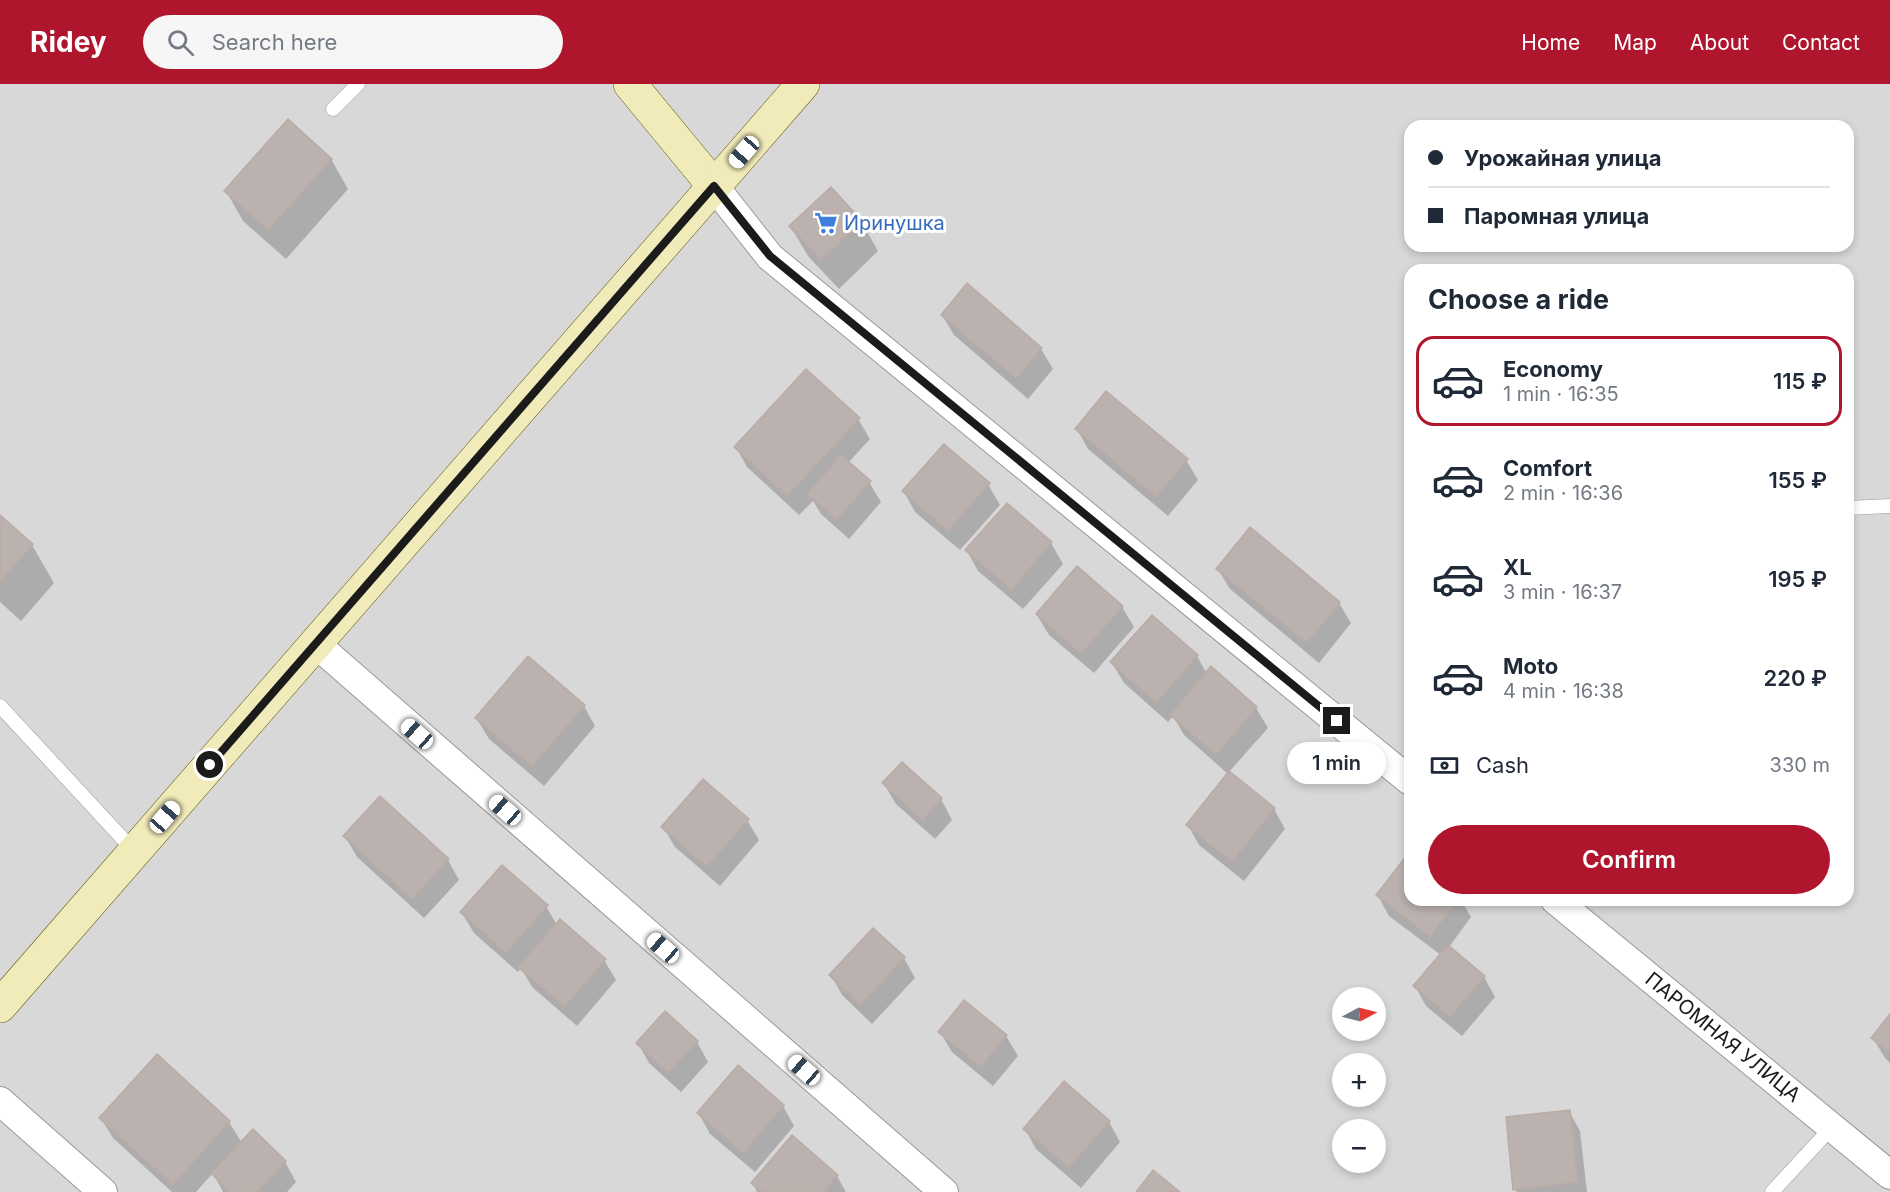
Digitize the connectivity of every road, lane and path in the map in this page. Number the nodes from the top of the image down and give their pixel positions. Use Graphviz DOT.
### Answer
graph roads {
  1 [pos="358,84"];
  2 [pos="630,84"];
  3 [pos="803,84"];
  4 [pos="333,110"];
  5 [pos="714,186"];
  6 [pos="1890,507"];
  7 [pos="1854,508"];
  8 [pos="316,644"];
  9 [pos="0,706"];
  10 [pos="1404,776"];
  11 [pos="135,852"];
  12 [pos="1565,906"];
  13 [pos="0,1006"];
  14 [pos="0,1101"];
  15 [pos="1832,1127"];
  16 [pos="1890,1175"];
  17 [pos="103,1192"];
  18 [pos="944,1192"];
  19 [pos="1772,1192"];
  1 -- 4 [label="lane"];
  2 -- 5 [label="main road"];
  3 -- 5 [label="main road"];
  5 -- 8 [label="main road"];
  5 -- 10 [label="street"];
  6 -- 7 [label="lane"];
  8 -- 11 [label="main road"];
  8 -- 18 [label="street"];
  9 -- 11 [label="lane"];
  11 -- 13 [label="main road"];
  12 -- 15 [label="street, ПАРОМНАЯ УЛИЦА"];
  14 -- 17 [label="street"];
  15 -- 16 [label="street, ПАРОМНАЯ УЛИЦА"];
  15 -- 19 [label="lane"];
}
